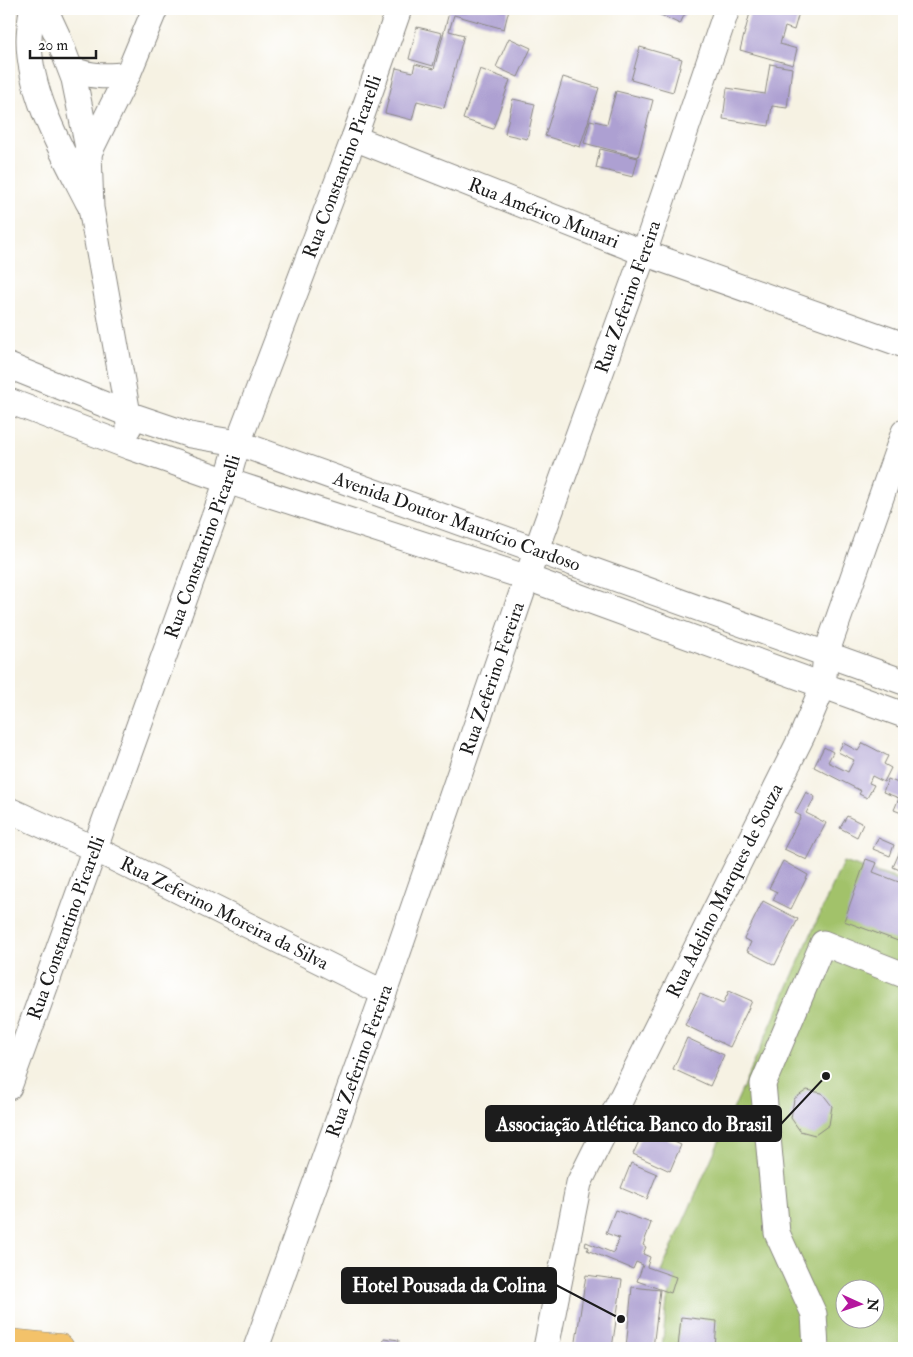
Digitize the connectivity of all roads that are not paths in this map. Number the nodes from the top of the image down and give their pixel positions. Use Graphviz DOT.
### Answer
graph roads {
  1 [pos="32,9"];
  2 [pos="44,9"];
  3 [pos="155,9"];
  4 [pos="400,9"];
  5 [pos="727,9"];
  6 [pos="70,69"];
  7 [pos="128,74"];
  8 [pos="354,138"];
  9 [pos="79,159"];
  10 [pos="644,253"];
  11 [pos="904,345"];
  12 [pos="9,366"];
  13 [pos="9,401"];
  14 [pos="128,414"];
  15 [pos="904,432"];
  16 [pos="238,444"];
  17 [pos="130,447"];
  18 [pos="227,481"];
  19 [pos="537,550"];
  20 [pos="528,578"];
  21 [pos="826,654"];
  22 [pos="904,682"];
  23 [pos="823,686"];
  24 [pos="904,715"];
  25 [pos="9,810"];
  26 [pos="95,849"];
  27 [pos="904,975"];
  28 [pos="384,993"];
  29 [pos="9,1087"];
  30 [pos="9,1343"];
  31 [pos="60,1348"];
  32 [pos="256,1348"];
  33 [pos="546,1348"];
  34 [pos="816,1348"];
  1 -- 9 [label="street"];
  2 -- 6 [label="street"];
  3 -- 7 [label="street"];
  4 -- 8 [label="street, Rua Constantino Picarelli"];
  5 -- 10 [label="street, Rua Zeferino Fereira"];
  6 -- 7 [label="street"];
  6 -- 9 [label="street"];
  7 -- 9 [label="street"];
  8 -- 10 [label="street, Rua Américo Munari"];
  8 -- 16 [label="street, Rua Constantino Picarelli"];
  9 -- 14 [label="street"];
  10 -- 11 [label="street, Rua Américo Munari"];
  10 -- 19 [label="street, Rua Zeferino Fereira"];
  12 -- 14 [label="street, Avenida Doutor Maurício Cardoso"];
  13 -- 17 [label="street, Avenida Doutor Maurício Cardoso"];
  14 -- 16 [label="street, Avenida Doutor Maurício Cardoso"];
  14 -- 17 [label="street"];
  15 -- 21 [label="street, Rua Adelino Marques de Souza"];
  16 -- 18 [label="street, Rua Constantino Picarelli"];
  16 -- 19 [label="street, Avenida Doutor Maurício Cardoso"];
  17 -- 18 [label="street, Avenida Doutor Maurício Cardoso"];
  18 -- 20 [label="street, Avenida Doutor Maurício Cardoso"];
  18 -- 26 [label="street, Rua Constantino Picarelli"];
  19 -- 20 [label="street, Rua Zeferino Fereira"];
  19 -- 21 [label="street, Avenida Doutor Maurício Cardoso"];
  20 -- 23 [label="street, Avenida Doutor Maurício Cardoso"];
  20 -- 28 [label="street, Rua Zeferino Fereira"];
  21 -- 22 [label="street, Avenida Doutor Maurício Cardoso"];
  21 -- 23 [label="street, Rua Adelino Marques de Souza"];
  23 -- 24 [label="street, Avenida Doutor Maurício Cardoso"];
  23 -- 33 [label="street, Rua Adelino Marques de Souza"];
  25 -- 26 [label="street, Rua Zeferino Moreira da Silva"];
  26 -- 28 [label="street, Rua Zeferino Moreira da Silva"];
  26 -- 29 [label="street, Rua Constantino Picarelli"];
  27 -- 34 [label="street"];
  28 -- 32 [label="street, Rua Zeferino Fereira"];
  30 -- 31 [label="main road"];
}
